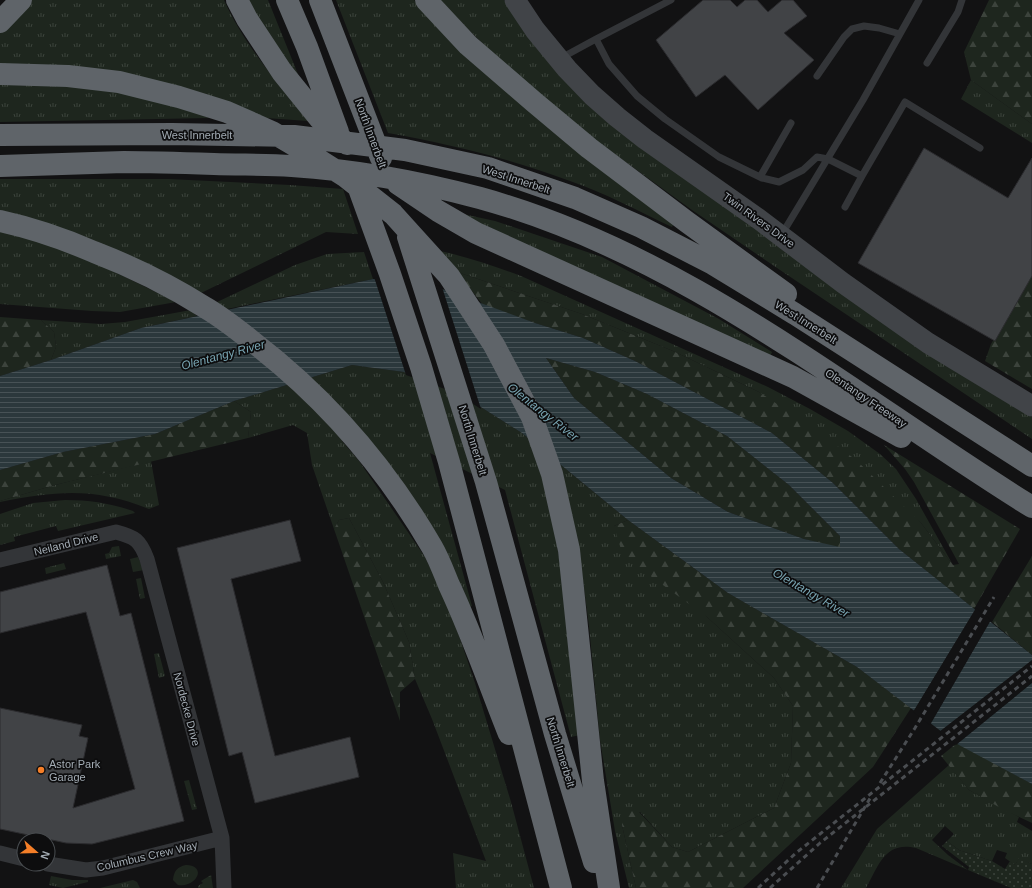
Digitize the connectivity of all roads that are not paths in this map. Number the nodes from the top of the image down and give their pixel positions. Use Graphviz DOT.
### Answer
graph roads {
  1 [pos="21,0"];
  2 [pos="237,0"];
  3 [pos="287,0"];
  4 [pos="320,0"];
  5 [pos="426,0"];
  6 [pos="515,0"];
  7 [pos="671,0"];
  8 [pos="918,0"];
  9 [pos="962,0"];
  10 [pos="0,22"];
  11 [pos="900,34"];
  12 [pos="596,39"];
  13 [pos="559,59"];
  14 [pos="927,63"];
  15 [pos="0,74"];
  16 [pos="817,76"];
  17 [pos="791,123"];
  18 [pos="0,136"];
  19 [pos="980,148"];
  20 [pos="828,158"];
  21 [pos="0,166"];
  22 [pos="862,176"];
  23 [pos="760,177"];
  24 [pos="845,207"];
  25 [pos="0,221"];
  26 [pos="781,236"];
  27 [pos="1032,406"];
  28 [pos="972,428"];
  29 [pos="1032,466"];
  30 [pos="1013,496"];
  31 [pos="1032,508"];
  32 [pos="132,536"];
  33 [pos="0,560"];
  34 [pos="222,838"];
  35 [pos="551,845"];
  36 [pos="0,854"];
  37 [pos="16,857"];
  38 [pos="56,865"];
  39 [pos="224,888"];
  40 [pos="561,888"];
  41 [pos="602,888"];
  42 [pos="609,888"];
  1 -- 10 [label="highway"];
  2 -- 30 [label="highway"];
  3 -- 35 [label="highway"];
  4 -- 41 [label="highway, North Innerbelt"];
  5 -- 28 [label="highway"];
  6 -- 13 [label="main road, Twin Rivers Drive"];
  7 -- 12 [label="lane"];
  8 -- 11 [label="lane"];
  9 -- 14 [label="lane"];
  11 -- 16 [label="lane"];
  11 -- 20 [label="lane"];
  12 -- 13 [label="lane"];
  12 -- 23 [label="lane"];
  13 -- 26 [label="main road, Twin Rivers Drive"];
  15 -- 42 [label="highway"];
  17 -- 23 [label="lane"];
  18 -- 28 [label="highway, West Innerbelt"];
  19 -- 22 [label="lane"];
  20 -- 22 [label="lane"];
  20 -- 23 [label="lane"];
  20 -- 26 [label="lane"];
  21 -- 30 [label="highway, Olentangy Freeway"];
  22 -- 24 [label="lane"];
  25 -- 35 [label="highway"];
  26 -- 27 [label="main road, Twin Rivers Drive"];
  28 -- 29 [label="highway"];
  30 -- 31 [label="highway, Olentangy Freeway"];
  32 -- 33 [label="street, Neiland Drive"];
  32 -- 34 [label="street, Nordecke Drive"];
  34 -- 38 [label="street, Columbus Crew Way"];
  34 -- 39 [label="street, Nordecke Drive"];
  35 -- 40 [label="highway"];
  36 -- 37 [label="street"];
}
